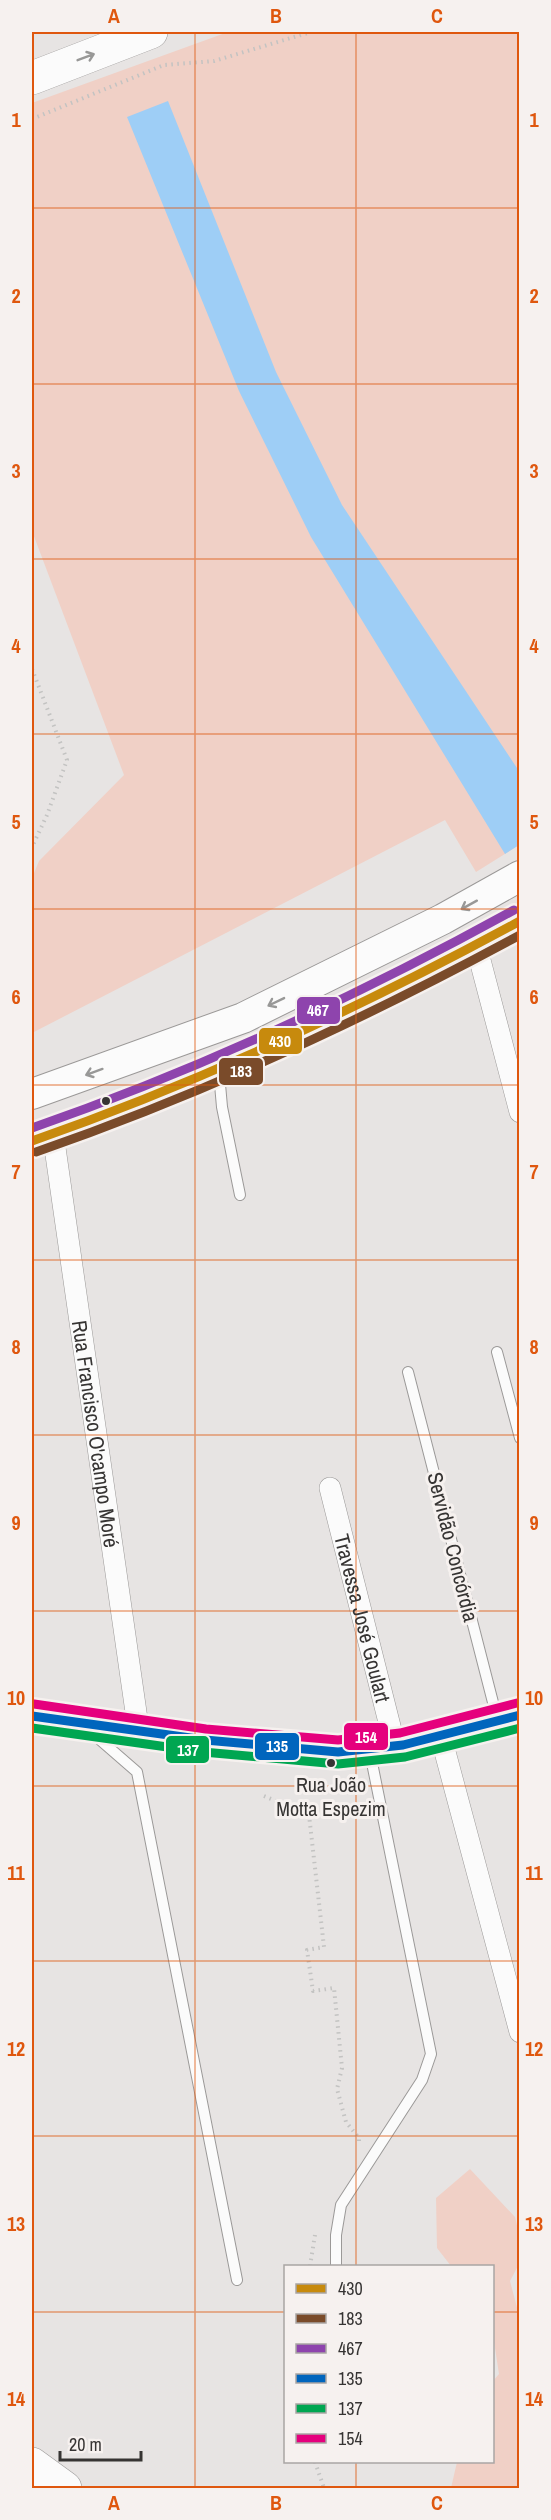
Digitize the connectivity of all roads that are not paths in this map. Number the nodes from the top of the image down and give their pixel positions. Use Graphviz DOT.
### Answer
graph roads {
  1 [pos="152,32"];
  2 [pos="32,78"];
  3 [pos="519,876"];
  4 [pos="519,921"];
  5 [pos="476,945"];
  6 [pos="186,1039"];
  7 [pos="210,1074"];
  8 [pos="32,1094"];
  9 [pos="519,1112"];
  10 [pos="42,1138"];
  11 [pos="240,1195"];
  12 [pos="497,1352"];
  13 [pos="408,1372"];
  14 [pos="519,1438"];
  15 [pos="330,1488"];
  16 [pos="32,1716"];
  17 [pos="509,1718"];
  18 [pos="82,1724"];
  19 [pos="139,1733"];
  20 [pos="441,1737"];
  21 [pos="382,1748"];
  22 [pos="519,2032"];
  23 [pos="336,2265"];
  24 [pos="237,2280"];
  25 [pos="32,2464"];
  26 [pos="65,2488"];
  2 -- 1 [label="main road, one-way"];
  3 -- 6 [label="main road, one-way"];
  4 -- 5 [label="main road"];
  5 -- 7 [label="main road"];
  5 -- 9 [label="street"];
  6 -- 7 [label="main road"];
  6 -- 8 [label="main road, one-way"];
  7 -- 10 [label="main road"];
  7 -- 11 [label="lane"];
  10 -- 19 [label="street, Rua Francisco O'campo Moré"];
  12 -- 14 [label="lane"];
  13 -- 17 [label="lane, Servidão Concórdia"];
  15 -- 21 [label="street, Travessa José Goulart"];
  16 -- 18 [label="main road"];
  17 -- 20 [label="main road"];
  18 -- 19 [label="main road"];
  18 -- 24 [label="lane"];
  19 -- 21 [label="main road"];
  20 -- 21 [label="main road"];
  20 -- 22 [label="street"];
  21 -- 23 [label="lane"];
  25 -- 26 [label="main road"];
}
